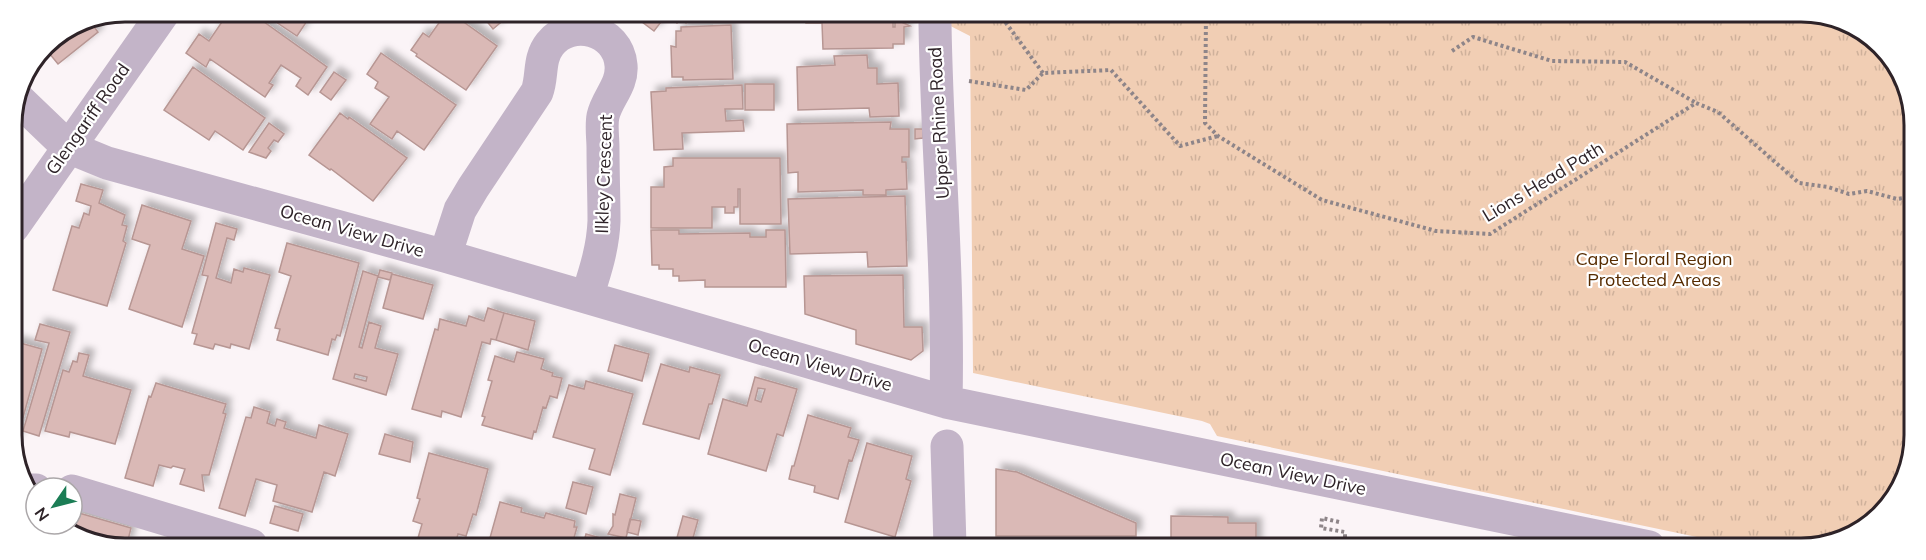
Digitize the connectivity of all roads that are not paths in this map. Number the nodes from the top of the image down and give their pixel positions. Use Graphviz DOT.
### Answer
graph roads {
  1 [pos="157,22"];
  2 [pos="935,24"];
  3 [pos="25,106"];
  4 [pos="68,147"];
  5 [pos="23,213"];
  6 [pos="445,256"];
  7 [pos="587,297"];
  8 [pos="946,402"];
  9 [pos="947,446"];
  10 [pos="84,495"];
  11 [pos="1597,537"];
  12 [pos="231,538"];
  13 [pos="951,538"];
  1 -- 4 [label="street, Glengariff Road"];
  2 -- 8 [label="street, Upper Rhine Road"];
  3 -- 4 [label="street, Ocean View Drive"];
  4 -- 5 [label="street, Glengariff Road"];
  4 -- 6 [label="street, Ocean View Drive"];
  6 -- 7 [label="street, Ocean View Drive"];
  6 -- 7 [label="street, Ilkley Crescent"];
  7 -- 8 [label="street, Ocean View Drive"];
  8 -- 11 [label="street, Ocean View Drive"];
  9 -- 13 [label="street"];
  10 -- 12 [label="street"];
}
